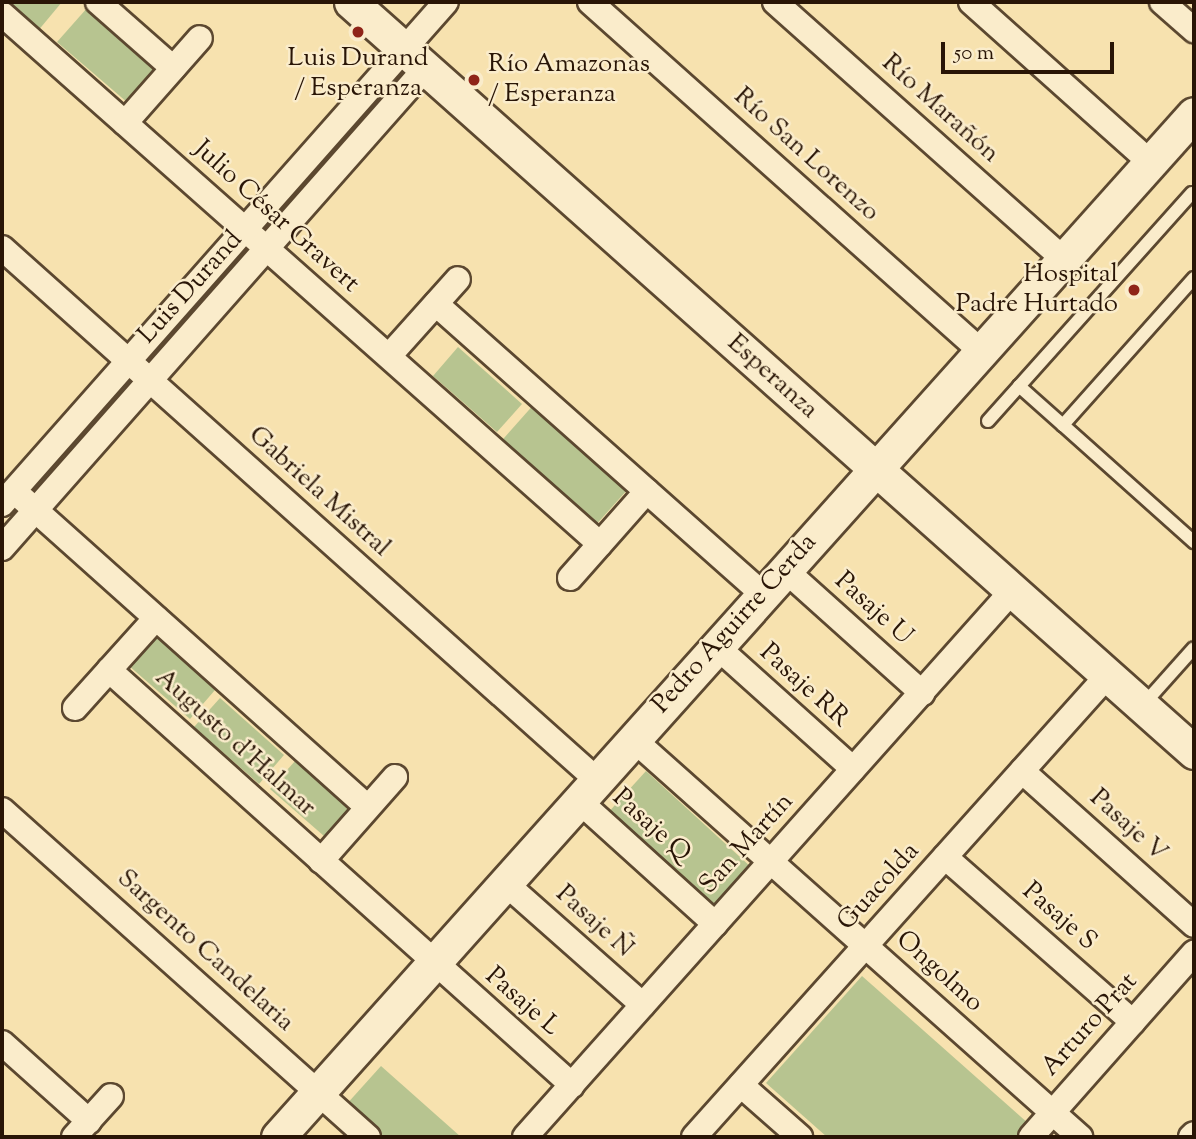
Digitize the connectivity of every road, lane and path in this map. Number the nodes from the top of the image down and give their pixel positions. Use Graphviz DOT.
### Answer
graph roads {
  1 [pos="98,2"];
  2 [pos="351,2"];
  3 [pos="446,2"];
  4 [pos="590,2"];
  5 [pos="775,2"];
  6 [pos="971,2"];
  7 [pos="1162,2"];
  8 [pos="2,14"];
  9 [pos="1194,30"];
  10 [pos="200,38"];
  11 [pos="414,59"];
  12 [pos="173,68"];
  13 [pos="1194,114"];
  14 [pos="125,123"];
  15 [pos="1152,163"];
  16 [pos="1193,192"];
  17 [pos="245,229"];
  18 [pos="2,248"];
  19 [pos="267,248"];
  20 [pos="1065,260"];
  21 [pos="1194,278"];
  22 [pos="458,279"];
  23 [pos="436,304"];
  24 [pos="983,353"];
  25 [pos="389,356"];
  26 [pos="128,361"];
  27 [pos="150,380"];
  28 [pos="1019,386"];
  29 [pos="988,421"];
  30 [pos="1063,425"];
  31 [pos="874,468"];
  32 [pos="647,491"];
  33 [pos="6,492"];
  34 [pos="35,510"];
  35 [pos="1194,542"];
  36 [pos="600,544"];
  37 [pos="2,548"];
  38 [pos="784,569"];
  39 [pos="570,578"];
  40 [pos="1012,591"];
  41 [pos="762,593"];
  42 [pos="156,618"];
  43 [pos="716,646"];
  44 [pos="1194,648"];
  45 [pos="109,670"];
  46 [pos="1108,675"];
  47 [pos="922,693"];
  48 [pos="1142,706"];
  49 [pos="75,708"];
  50 [pos="633,738"];
  51 [pos="1194,752"];
  52 [pos="853,769"];
  53 [pos="1022,771"];
  54 [pos="395,777"];
  55 [pos="587,790"];
  56 [pos="368,807"];
  57 [pos="2,810"];
  58 [pos="945,857"];
  59 [pos="321,861"];
  60 [pos="771,862"];
  61 [pos="505,883"];
  62 [pos="715,924"];
  63 [pos="1194,925"];
  64 [pos="865,946"];
  65 [pos="1194,953"];
  66 [pos="433,963"];
  67 [pos="643,1005"];
  68 [pos="1133,1022"];
  69 [pos="2,1043"];
  70 [pos="572,1085"];
  71 [pos="741,1085"];
  72 [pos="318,1092"];
  73 [pos="111,1096"];
  74 [pos="1052,1113"];
  75 [pos="82,1129"];
  76 [pos="278,1137"];
  77 [pos="368,1137"];
  78 [pos="525,1137"];
  79 [pos="694,1137"];
  80 [pos="800,1137"];
  81 [pos="1031,1137"];
  82 [pos="1080,1137"];
  1 -- 12 [label="street"];
  2 -- 11 [label="street, Esperanza"];
  3 -- 11 [label="street"];
  4 -- 24 [label="street, Río San Lorenzo"];
  5 -- 20 [label="street, Río Marañón"];
  6 -- 15 [label="street"];
  7 -- 9 [label="street"];
  8 -- 14 [label="street, Julio César Gravert"];
  10 -- 12 [label="street"];
  11 -- 17 [label="street, Luis Durand"];
  11 -- 19 [label="street, Luis Durand"];
  11 -- 31 [label="street, Esperanza"];
  12 -- 14 [label="street"];
  13 -- 15 [label="street, Pedro Aguirre Cerda"];
  14 -- 17 [label="street, Julio César Gravert"];
  15 -- 20 [label="street, Pedro Aguirre Cerda"];
  16 -- 28 [label="lane"];
  17 -- 19 [label="street, Julio César Gravert"];
  17 -- 26 [label="street, Luis Durand"];
  18 -- 26 [label="street, Gabriela Mistral"];
  19 -- 25 [label="street, Julio César Gravert"];
  19 -- 27 [label="street, Luis Durand"];
  20 -- 24 [label="street, Pedro Aguirre Cerda"];
  21 -- 30 [label="lane"];
  22 -- 23 [label="street"];
  23 -- 25 [label="street"];
  23 -- 32 [label="street"];
  24 -- 31 [label="street, Pedro Aguirre Cerda"];
  25 -- 36 [label="street, Julio César Gravert"];
  26 -- 27 [label="street, Gabriela Mistral"];
  26 -- 33 [label="street, Luis Durand"];
  27 -- 34 [label="street, Luis Durand"];
  27 -- 55 [label="street, Gabriela Mistral"];
  28 -- 29 [label="lane"];
  28 -- 30 [label="lane"];
  30 -- 35 [label="lane"];
  31 -- 38 [label="street, Pedro Aguirre Cerda"];
  31 -- 40 [label="street, Esperanza"];
  32 -- 36 [label="street"];
  32 -- 41 [label="street"];
  33 -- 34 [label="street, Augusto d'Halmar"];
  34 -- 37 [label="street, Luis Durand"];
  34 -- 42 [label="street, Augusto d'Halmar"];
  36 -- 39 [label="street"];
  38 -- 41 [label="street, Pedro Aguirre Cerda"];
  38 -- 47 [label="street, Pasaje U"];
  40 -- 46 [label="street, Esperanza"];
  40 -- 47 [label="street, San Martín"];
  41 -- 43 [label="street, Pedro Aguirre Cerda"];
  42 -- 45 [label="street"];
  42 -- 56 [label="street, Augusto d'Halmar"];
  43 -- 50 [label="street, Pedro Aguirre Cerda"];
  43 -- 52 [label="street, Pasaje RR"];
  44 -- 48 [label="lane"];
  45 -- 49 [label="street"];
  45 -- 59 [label="street, Augusto d'Halmar"];
  46 -- 48 [label="street, Esperanza"];
  46 -- 53 [label="street, Guacolda"];
  47 -- 52 [label="street, San Martín"];
  48 -- 51 [label="street, Esperanza"];
  50 -- 55 [label="street, Pedro Aguirre Cerda"];
  50 -- 60 [label="street, Ongolmo"];
  52 -- 60 [label="street, San Martín"];
  53 -- 58 [label="street, Guacolda"];
  53 -- 63 [label="street, Pasaje V"];
  54 -- 56 [label="street, Augusto d'Halmar"];
  55 -- 61 [label="street, Pedro Aguirre Cerda"];
  55 -- 62 [label="street, Pasaje Q"];
  56 -- 59 [label="street, Augusto d'Halmar"];
  57 -- 72 [label="street, Sargento Candelaria"];
  58 -- 64 [label="street, Guacolda"];
  58 -- 68 [label="street, Pasaje S"];
  59 -- 66 [label="street, Augusto d'Halmar"];
  60 -- 62 [label="street, San Martín"];
  60 -- 64 [label="street, Ongolmo"];
  61 -- 66 [label="street, Pedro Aguirre Cerda"];
  61 -- 67 [label="street, Pasaje Ñ"];
  62 -- 67 [label="street, San Martín"];
  64 -- 71 [label="street, Guacolda"];
  64 -- 74 [label="street, Ongolmo"];
  65 -- 68 [label="street, Arturo Prat"];
  66 -- 70 [label="street, Pasaje L"];
  66 -- 72 [label="street, Pedro Aguirre Cerda"];
  67 -- 70 [label="street, San Martín"];
  68 -- 74 [label="street, Arturo Prat"];
  69 -- 75 [label="street"];
  70 -- 78 [label="street, San Martín"];
  71 -- 79 [label="street, Guacolda"];
  71 -- 80 [label="street"];
  72 -- 76 [label="street, Pedro Aguirre Cerda"];
  72 -- 77 [label="street, Sargento Candelaria"];
  73 -- 75 [label="street"];
  74 -- 81 [label="street, Arturo Prat"];
  74 -- 82 [label="street, Ongolmo"];
}
